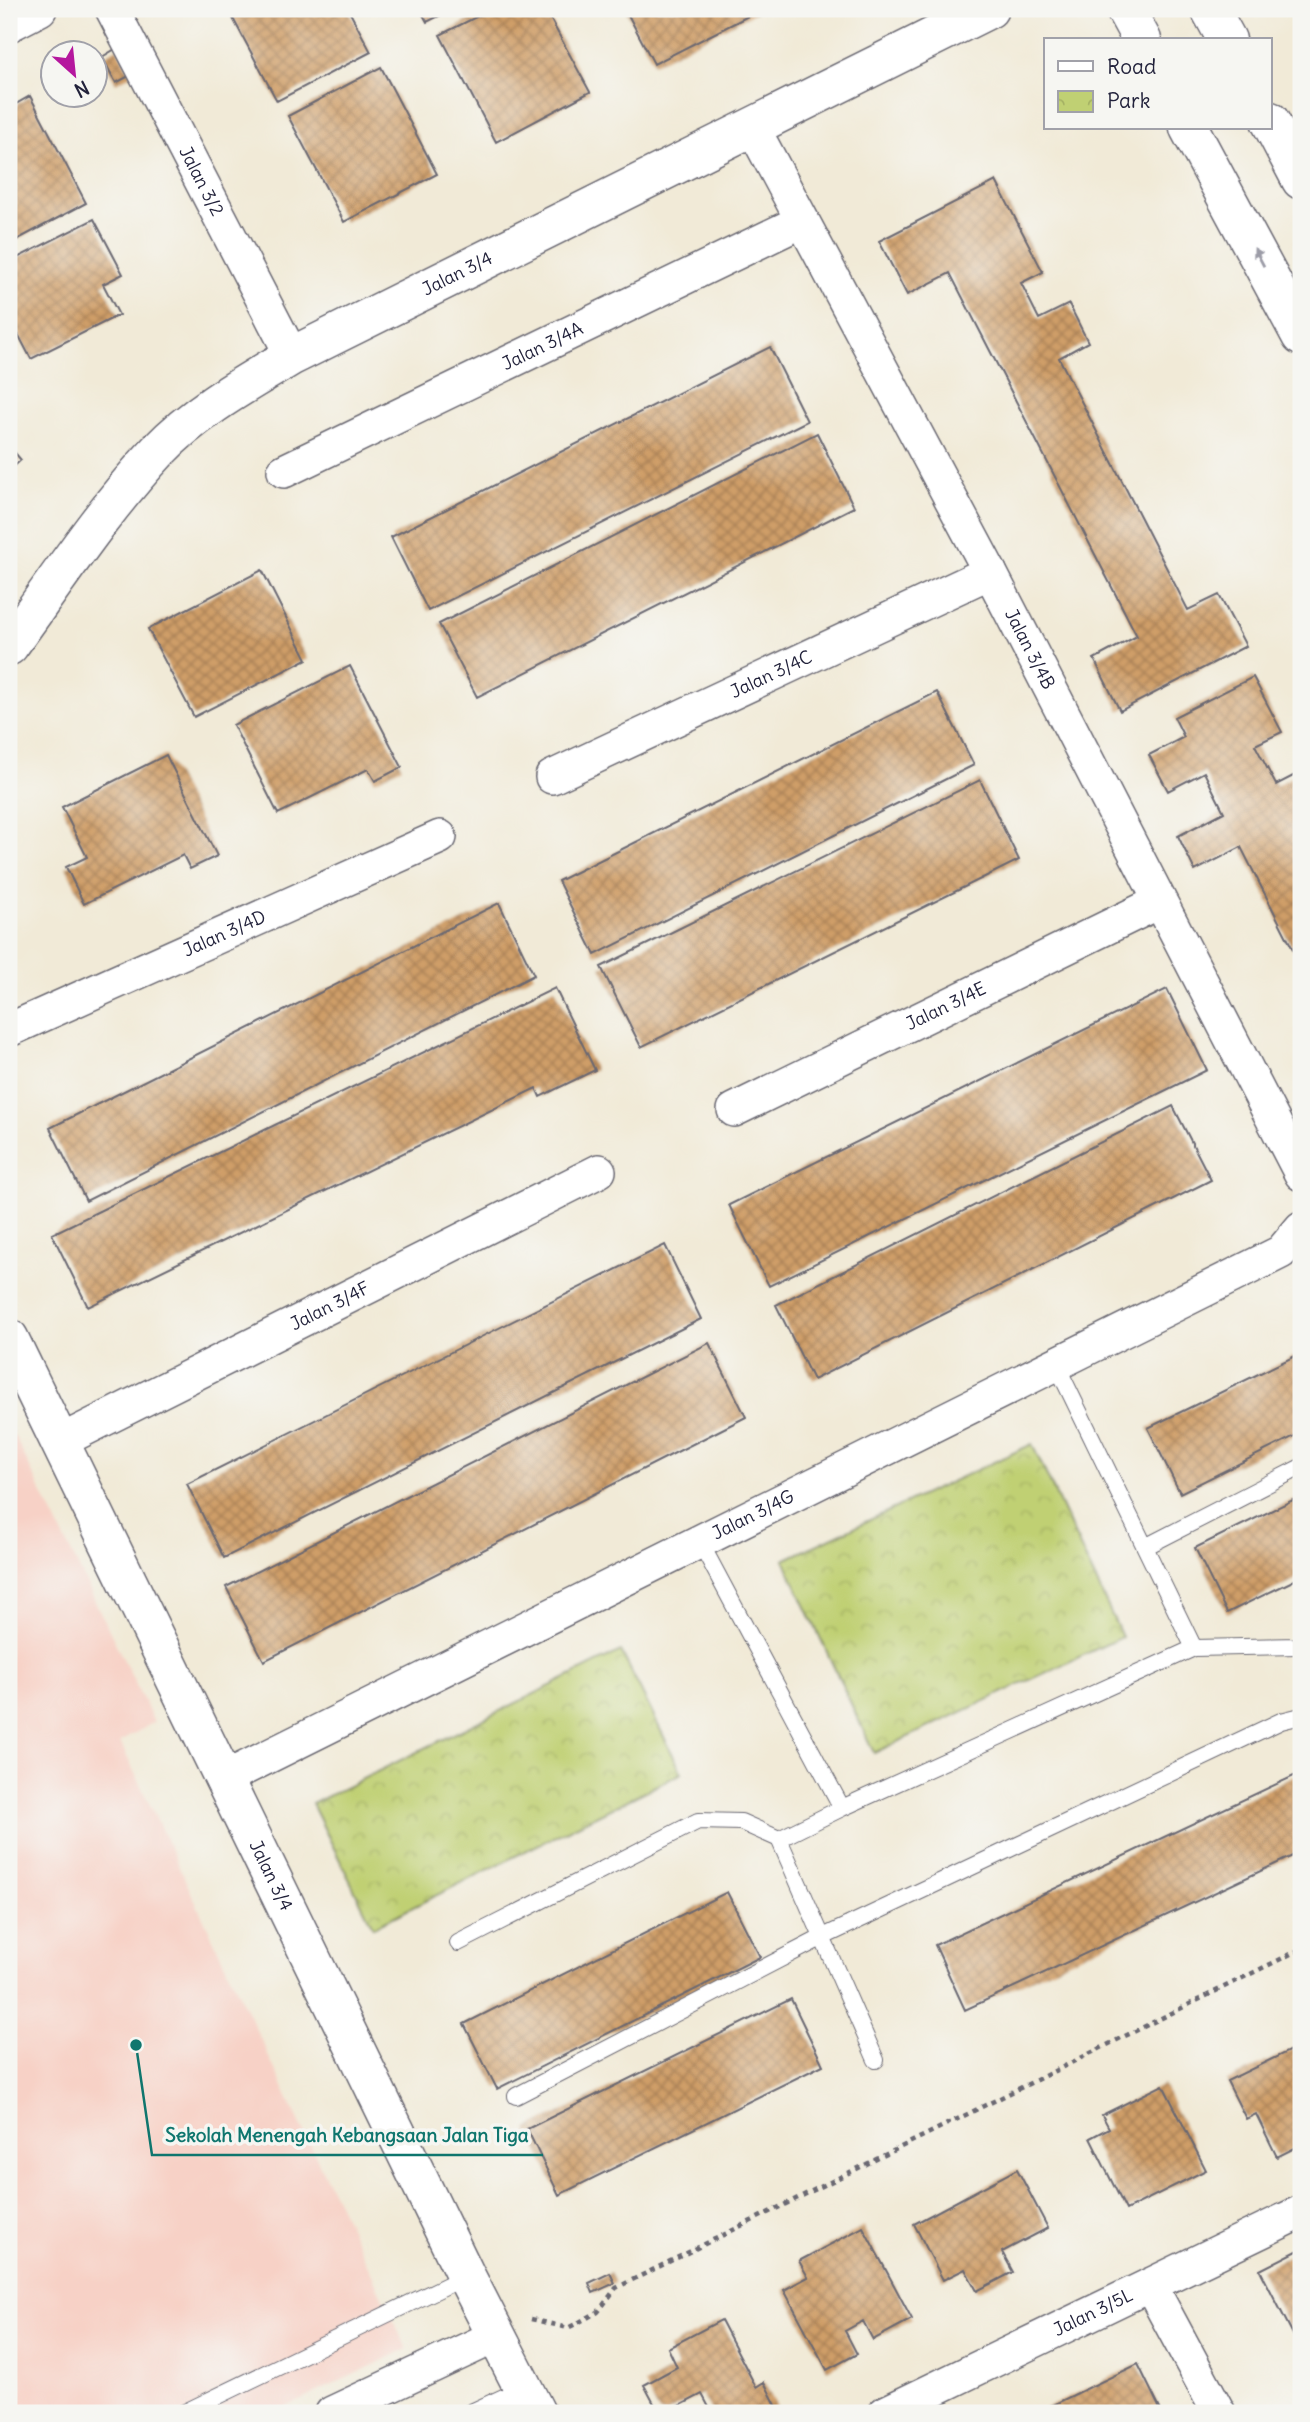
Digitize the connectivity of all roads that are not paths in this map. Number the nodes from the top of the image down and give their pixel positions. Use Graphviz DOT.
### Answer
graph roads {
  1 [pos="40,9"];
  2 [pos="112,9"];
  3 [pos="989,9"];
  4 [pos="1125,9"];
  5 [pos="1210,9"];
  6 [pos="9,25"];
  7 [pos="1141,38"];
  8 [pos="1226,38"];
  9 [pos="1272,125"];
  10 [pos="753,128"];
  11 [pos="1190,130"];
  12 [pos="1301,180"];
  13 [pos="802,221"];
  14 [pos="1301,336"];
  15 [pos="292,356"];
  16 [pos="284,471"];
  17 [pos="990,572"];
  18 [pos="9,646"];
  19 [pos="552,777"];
  20 [pos="440,836"];
  21 [pos="1159,902"];
  22 [pos="9,1030"];
  23 [pos="734,1110"];
  24 [pos="598,1171"];
  25 [pos="1301,1174"];
  26 [pos="1291,1240"];
  27 [pos="9,1338"];
  28 [pos="1056,1364"];
  29 [pos="59,1442"];
  30 [pos="1301,1467"];
  31 [pos="700,1542"];
  32 [pos="1145,1547"];
  33 [pos="1194,1648"];
  34 [pos="1300,1648"];
  35 [pos="1301,1716"];
  36 [pos="225,1779"];
  37 [pos="842,1808"];
  38 [pos="779,1839"];
  39 [pos="823,1937"];
  40 [pos="458,1942"];
  41 [pos="876,2060"];
  42 [pos="516,2096"];
  43 [pos="1301,2211"];
  44 [pos="466,2276"];
  45 [pos="1150,2285"];
  46 [pos="496,2336"];
  47 [pos="530,2401"];
  48 [pos="183,2413"];
  49 [pos="332,2413"];
  50 [pos="469,2413"];
  51 [pos="885,2413"];
  52 [pos="1219,2413"];
  1 -- 6 [label="street"];
  2 -- 15 [label="street, Jalan 3/2"];
  3 -- 10 [label="street, Jalan 3/4"];
  4 -- 7 [label="street"];
  5 -- 8 [label="street"];
  9 -- 12 [label="street"];
  10 -- 13 [label="street, Jalan 3/4B"];
  10 -- 15 [label="street, Jalan 3/4"];
  14 -- 11 [label="street, one-way"];
  13 -- 16 [label="street, Jalan 3/4A"];
  13 -- 17 [label="street, Jalan 3/4B"];
  15 -- 18 [label="street, Jalan 3/4"];
  17 -- 19 [label="street, Jalan 3/4C"];
  17 -- 21 [label="street, Jalan 3/4B"];
  20 -- 22 [label="street, Jalan 3/4D"];
  21 -- 23 [label="street, Jalan 3/4E"];
  21 -- 25 [label="street, Jalan 3/4B"];
  24 -- 29 [label="street, Jalan 3/4F"];
  26 -- 28 [label="street, Jalan 3/4G"];
  27 -- 29 [label="street, Jalan 3/4"];
  28 -- 31 [label="street, Jalan 3/4G"];
  28 -- 32 [label="lane"];
  29 -- 36 [label="street, Jalan 3/4"];
  30 -- 32 [label="lane"];
  31 -- 36 [label="street, Jalan 3/4G"];
  31 -- 37 [label="lane"];
  32 -- 33 [label="lane"];
  33 -- 34 [label="lane"];
  33 -- 37 [label="lane"];
  35 -- 39 [label="lane"];
  36 -- 44 [label="street, Jalan 3/4"];
  37 -- 38 [label="lane"];
  38 -- 39 [label="lane"];
  38 -- 40 [label="lane"];
  39 -- 41 [label="lane"];
  39 -- 42 [label="lane"];
  43 -- 45 [label="street, Jalan 3/5L"];
  44 -- 46 [label="street, Jalan 3/4"];
  44 -- 48 [label="lane"];
  45 -- 51 [label="street, Jalan 3/5L"];
  45 -- 52 [label="street"];
  46 -- 47 [label="street, Jalan 3/4"];
  46 -- 49 [label="street"];
  47 -- 50 [label="lane"];
}
